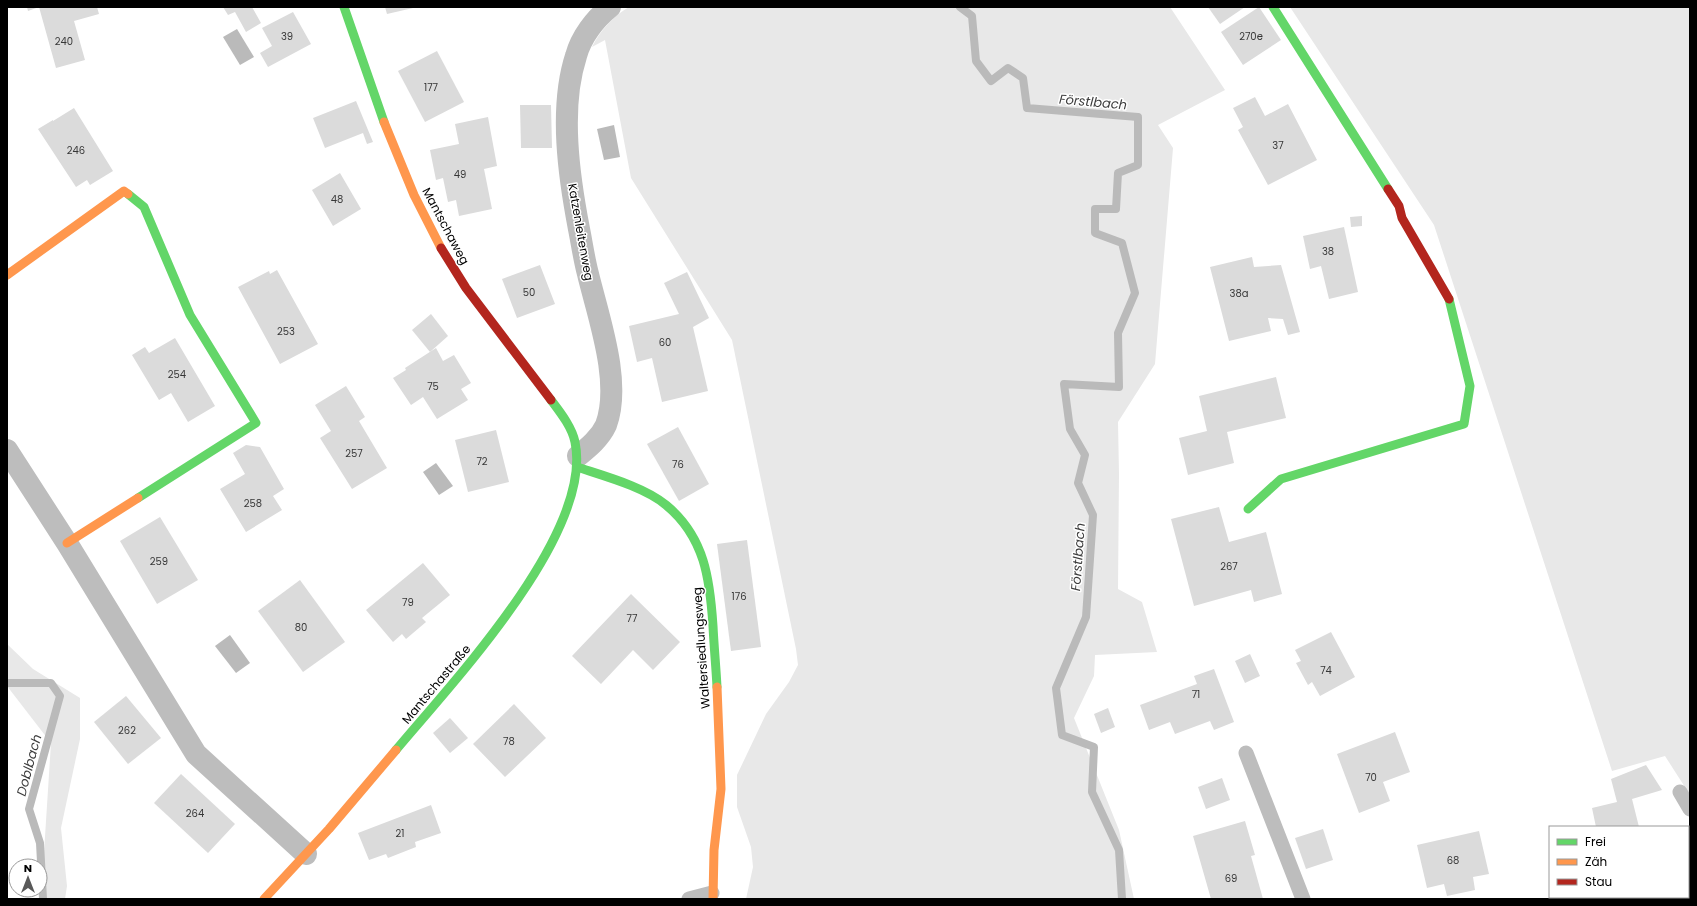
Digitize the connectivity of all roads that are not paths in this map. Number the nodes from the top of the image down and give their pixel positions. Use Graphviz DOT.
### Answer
graph roads {
  1 [pos="344,7"];
  2 [pos="610,7"];
  3 [pos="1273,7"];
  4 [pos="7,275"];
  5 [pos="7,450"];
  6 [pos="577,461"];
  7 [pos="1248,509"];
  8 [pos="67,543"];
  9 [pos="1246,753"];
  10 [pos="1680,792"];
  11 [pos="1690,809"];
  12 [pos="306,854"];
  13 [pos="713,896"];
  14 [pos="264,899"];
  15 [pos="688,899"];
  16 [pos="1303,899"];
  1 -- 6 [label="street, Mantschaweg"];
  2 -- 6 [label="street, Katzenleitenweg"];
  3 -- 7 [label="street"];
  4 -- 8 [label="street"];
  5 -- 8 [label="street"];
  6 -- 12 [label="street, Mantschastraße"];
  6 -- 13 [label="street, Waltersiedlungsweg"];
  8 -- 12 [label="street"];
  9 -- 16 [label="lane"];
  10 -- 11 [label="lane"];
  12 -- 14 [label="street, Mantschastraße"];
  13 -- 15 [label="lane"];
}
